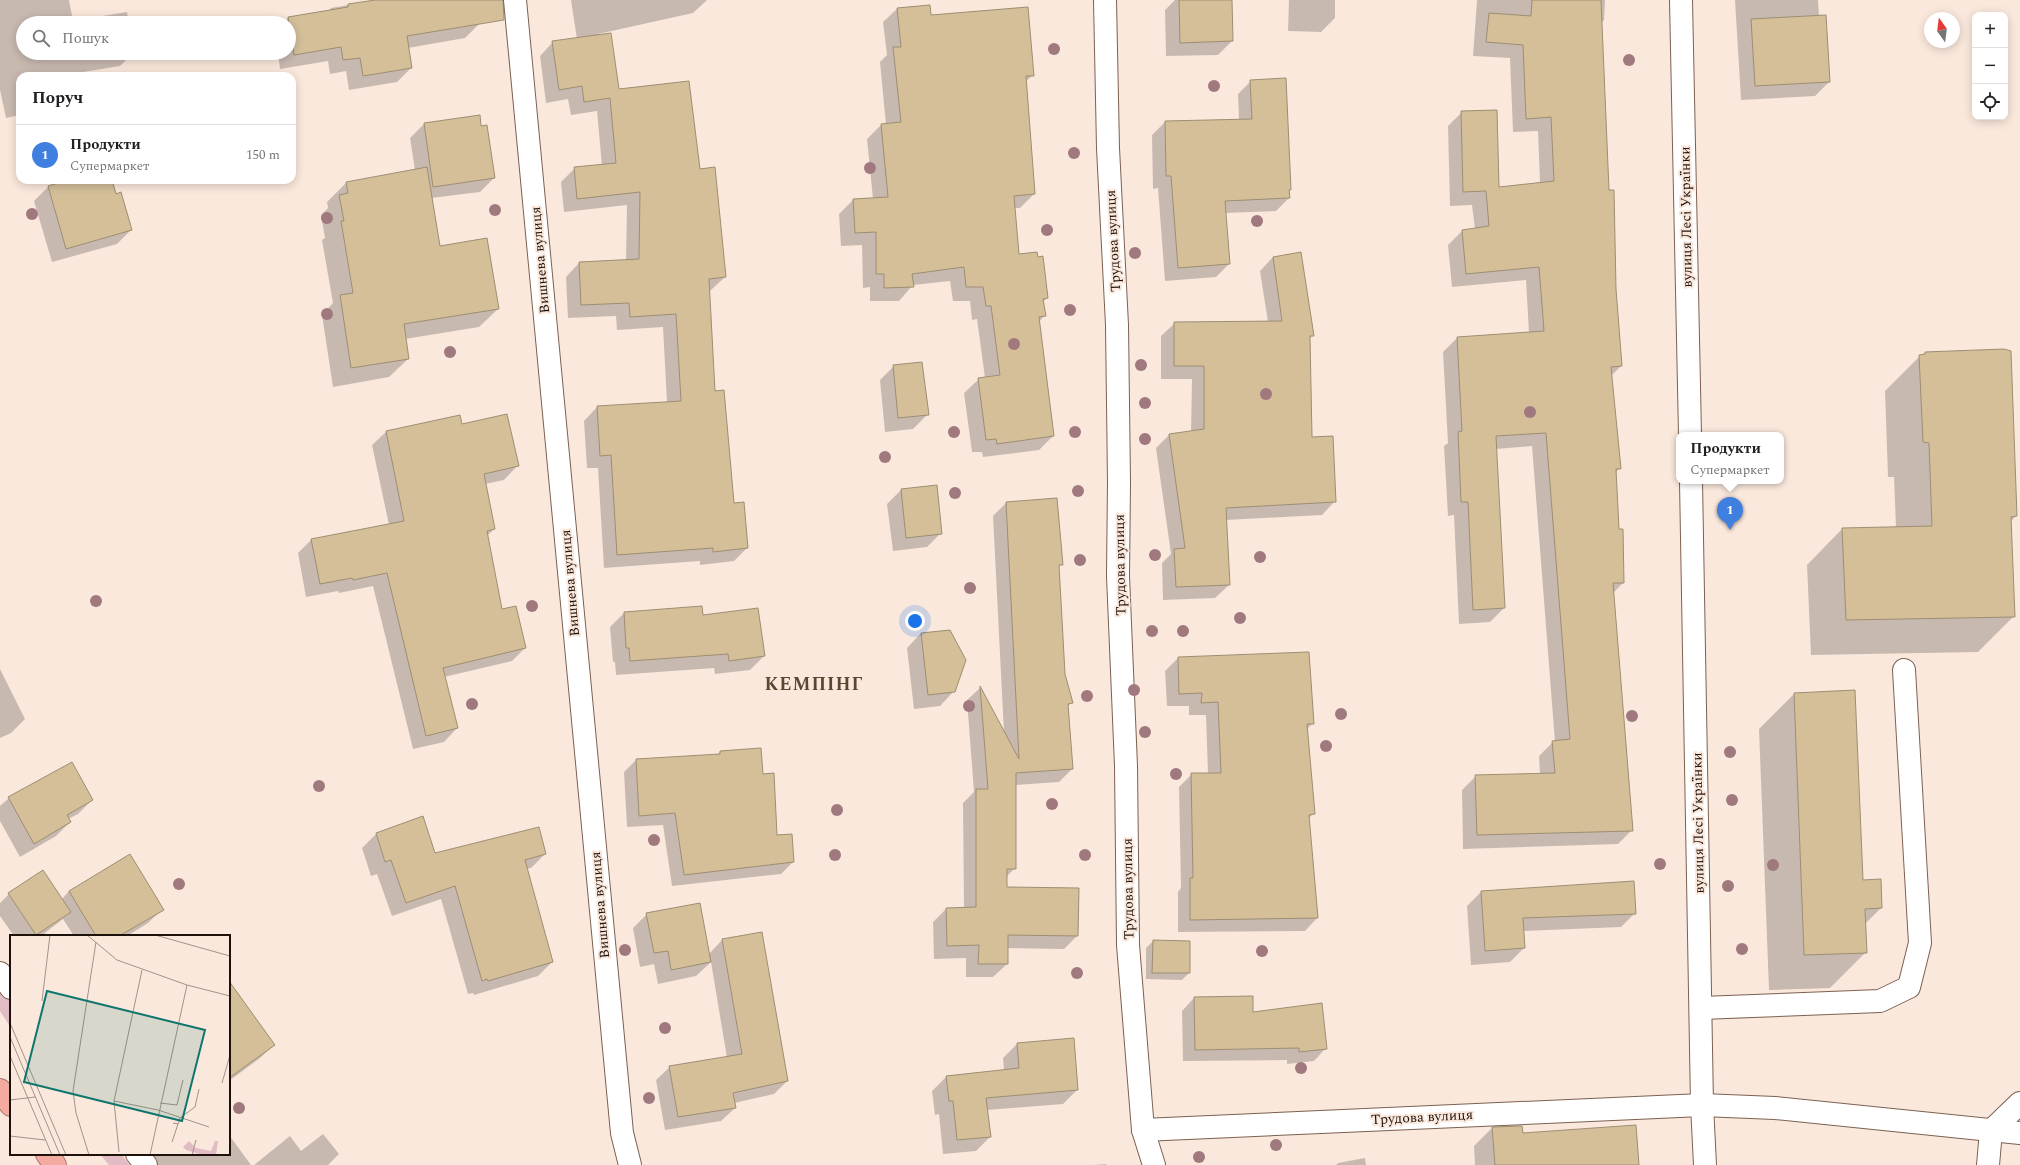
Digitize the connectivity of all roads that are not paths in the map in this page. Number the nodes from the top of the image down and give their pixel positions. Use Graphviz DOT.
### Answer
graph roads {
  1 [pos="515,0"];
  2 [pos="1105,0"];
  3 [pos="1681,0"];
  4 [pos="1690,432"];
  5 [pos="1691,484"];
  6 [pos="1904,670"];
  7 [pos="0,973"];
  8 [pos="10,987"];
  9 [pos="1701,1008"];
  10 [pos="0,1090"];
  11 [pos="2020,1103"];
  12 [pos="10,1104"];
  13 [pos="1702,1105"];
  14 [pos="1143,1130"];
  15 [pos="1991,1131"];
  16 [pos="2020,1133"];
  17 [pos="48,1155"];
  18 [pos="138,1155"];
  19 [pos="55,1165"];
  20 [pos="146,1165"];
  21 [pos="630,1165"];
  22 [pos="1154,1165"];
  23 [pos="1705,1165"];
  24 [pos="1988,1165"];
  1 -- 21 [label="street, Вишнева вулиця"];
  2 -- 14 [label="street, Трудова вулиця"];
  3 -- 4 [label="street, вулиця Лесі Українки"];
  5 -- 9 [label="street, вулиця Лесі Українки"];
  6 -- 9 [label="street"];
  7 -- 8 [label="street"];
  9 -- 13 [label="street, вулиця Лесі Українки"];
  10 -- 12 [label="highway"];
  11 -- 15 [label="street"];
  13 -- 14 [label="street, Трудова вулиця"];
  13 -- 15 [label="street, Трудова вулиця"];
  13 -- 23 [label="street, вулиця Лесі Українки"];
  14 -- 22 [label="street, Трудова вулиця"];
  15 -- 16 [label="street, Трудова вулиця"];
  15 -- 24 [label="street"];
  17 -- 19 [label="highway"];
  18 -- 20 [label="street"];
}
